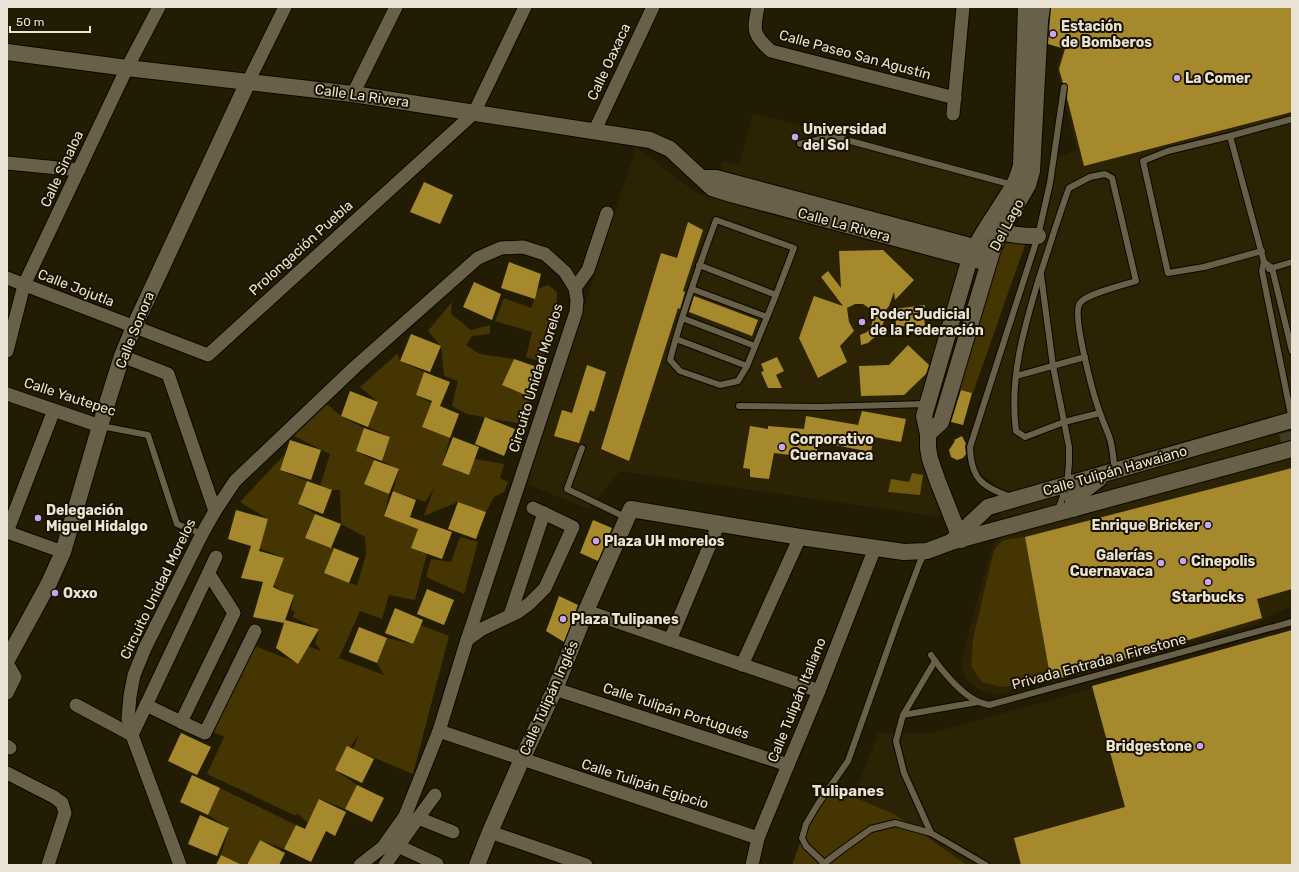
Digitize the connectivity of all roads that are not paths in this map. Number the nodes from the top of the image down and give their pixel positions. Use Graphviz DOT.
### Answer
graph roads {
  1 [pos="159,7"];
  2 [pos="285,7"];
  3 [pos="396,7"];
  4 [pos="525,7"];
  5 [pos="653,7"];
  6 [pos="758,7"];
  7 [pos="963,7"];
  8 [pos="1033,14"];
  9 [pos="7,52"];
  10 [pos="127,68"];
  11 [pos="248,82"];
  12 [pos="1064,87"];
  13 [pos="353,94"];
  14 [pos="955,98"];
  15 [pos="474,113"];
  16 [pos="954,114"];
  17 [pos="1292,119"];
  18 [pos="594,132"];
  19 [pos="1230,136"];
  20 [pos="800,144"];
  21 [pos="7,163"];
  22 [pos="79,170"];
  23 [pos="1014,185"];
  24 [pos="607,213"];
  25 [pos="993,230"];
  26 [pos="1038,236"];
  27 [pos="1262,251"];
  28 [pos="973,253"];
  29 [pos="990,257"];
  30 [pos="1264,262"];
  31 [pos="1292,262"];
  32 [pos="699,266"];
  33 [pos="1272,268"];
  34 [pos="1262,271"];
  35 [pos="1041,273"];
  36 [pos="7,278"];
  37 [pos="24,285"];
  38 [pos="575,288"];
  39 [pos="692,289"];
  40 [pos="776,295"];
  41 [pos="767,317"];
  42 [pos="682,318"];
  43 [pos="134,327"];
  44 [pos="676,339"];
  45 [pos="755,346"];
  46 [pos="7,350"];
  47 [pos="1292,351"];
  48 [pos="122,356"];
  49 [pos="1085,357"];
  50 [pos="747,366"];
  51 [pos="1053,366"];
  52 [pos="1016,376"];
  53 [pos="7,394"];
  54 [pos="927,404"];
  55 [pos="739,406"];
  56 [pos="54,410"];
  57 [pos="1100,413"];
  58 [pos="1292,421"];
  59 [pos="1064,422"];
  60 [pos="100,426"];
  61 [pos="928,434"];
  62 [pos="1286,446"];
  63 [pos="582,448"];
  64 [pos="1111,472"];
  65 [pos="1067,485"];
  66 [pos="1018,499"];
  67 [pos="946,500"];
  68 [pos="992,506"];
  69 [pos="1073,509"];
  70 [pos="215,511"];
  71 [pos="629,514"];
  72 [pos="1057,514"];
  73 [pos="1024,522"];
  74 [pos="719,523"];
  75 [pos="1002,529"];
  76 [pos="7,532"];
  77 [pos="202,534"];
  78 [pos="800,538"];
  79 [pos="957,539"];
  80 [pos="875,548"];
  81 [pos="927,551"];
  82 [pos="63,552"];
  83 [pos="216,557"];
  84 [pos="209,574"];
  85 [pos="586,611"];
  86 [pos="510,615"];
  87 [pos="1292,622"];
  88 [pos="255,631"];
  89 [pos="467,640"];
  90 [pos="670,640"];
  91 [pos="931,655"];
  92 [pos="935,661"];
  93 [pos="7,662"];
  94 [pos="742,665"];
  95 [pos="555,689"];
  96 [pos="819,691"];
  97 [pos="7,693"];
  98 [pos="978,702"];
  99 [pos="76,705"];
  100 [pos="146,705"];
  101 [pos="902,715"];
  102 [pos="181,722"];
  103 [pos="439,731"];
  104 [pos="132,735"];
  105 [pos="522,759"];
  106 [pos="788,765"];
  107 [pos="7,773"];
  108 [pos="435,795"];
  109 [pos="418,818"];
  110 [pos="454,832"];
  111 [pos="490,832"];
  112 [pos="932,833"];
  113 [pos="758,838"];
  114 [pos="398,846"];
  115 [pos="391,863"];
  116 [pos="823,864"];
  117 [pos="48,865"];
  118 [pos="180,865"];
  119 [pos="360,865"];
  120 [pos="436,865"];
  121 [pos="477,865"];
  122 [pos="586,865"];
  123 [pos="752,865"];
  124 [pos="986,865"];
  1 -- 10 [label="street, Calle Sinaloa"];
  2 -- 11 [label="street, Calle Sonora"];
  3 -- 13 [label="street"];
  4 -- 15 [label="street"];
  5 -- 18 [label="street, Calle Oaxaca"];
  6 -- 14 [label="street, Calle Paseo San Agustín"];
  7 -- 14 [label="street"];
  8 -- 23 [label="street, Del Lago"];
  8 -- 25 [label="street, Del Lago"];
  9 -- 10 [label="street, Calle La Rivera"];
  10 -- 11 [label="street, Calle La Rivera"];
  10 -- 22 [label="street, Calle Sinaloa"];
  11 -- 13 [label="street, Calle La Rivera"];
  11 -- 43 [label="street, Calle Sonora"];
  12 -- 26 [label="lane"];
  13 -- 15 [label="street, Calle La Rivera"];
  14 -- 16 [label="street"];
  15 -- 18 [label="street, Calle La Rivera"];
  15 -- 43 [label="street, Prolongación Puebla"];
  17 -- 19 [label="lane"];
  18 -- 28 [label="street, Calle La Rivera"];
  19 -- 27 [label="lane"];
  19 -- 27 [label="lane"];
  20 -- 23 [label="lane"];
  21 -- 22 [label="street"];
  22 -- 37 [label="street, Calle Sinaloa"];
  23 -- 25 [label="street, Del Lago"];
  24 -- 38 [label="street"];
  25 -- 26 [label="street"];
  25 -- 28 [label="street, Del Lago"];
  25 -- 29 [label="street, Del Lago"];
  26 -- 66 [label="lane"];
  27 -- 30 [label="lane"];
  28 -- 29 [label="street, Calle La Rivera"];
  28 -- 54 [label="street, Del Lago"];
  29 -- 61 [label="street, Del Lago"];
  30 -- 33 [label="lane"];
  30 -- 34 [label="lane"];
  31 -- 33 [label="lane"];
  32 -- 39 [label="lane"];
  32 -- 40 [label="lane"];
  32 -- 40 [label="lane"];
  33 -- 34 [label="lane"];
  33 -- 47 [label="lane"];
  34 -- 58 [label="lane"];
  35 -- 49 [label="lane"];
  35 -- 51 [label="lane"];
  35 -- 52 [label="lane"];
  36 -- 37 [label="street, Calle Jojutla"];
  37 -- 43 [label="street, Calle Jojutla"];
  37 -- 46 [label="street, Calle Sinaloa"];
  38 -- 70 [label="street, Circuito Unidad Morelos"];
  38 -- 89 [label="street, Circuito Unidad Morelos"];
  39 -- 41 [label="lane"];
  39 -- 42 [label="lane"];
  40 -- 41 [label="lane"];
  41 -- 45 [label="lane"];
  42 -- 44 [label="lane"];
  42 -- 45 [label="lane"];
  43 -- 48 [label="street, Calle Sonora"];
  44 -- 50 [label="lane"];
  44 -- 50 [label="lane"];
  45 -- 50 [label="lane"];
  48 -- 60 [label="street, Calle Sonora"];
  48 -- 70 [label="street, Circuito Unidad Morelos"];
  49 -- 51 [label="lane"];
  49 -- 57 [label="lane"];
  51 -- 52 [label="lane"];
  51 -- 59 [label="lane"];
  52 -- 59 [label="lane"];
  53 -- 56 [label="street, Calle Yautepec"];
  54 -- 55 [label="lane"];
  54 -- 61 [label="street, Del Lago"];
  56 -- 60 [label="street, Calle Yautepec"];
  56 -- 76 [label="street"];
  57 -- 59 [label="lane"];
  57 -- 64 [label="lane"];
  58 -- 64 [label="street, Calle Tulipán Hawaiano"];
  59 -- 65 [label="lane"];
  60 -- 77 [label="lane, Calle Yautepec"];
  60 -- 82 [label="street, Calle Sonora"];
  61 -- 67 [label="street, Del Lago"];
  62 -- 69 [label="street, Calle Tulipán Hawaiano"];
  63 -- 71 [label="lane"];
  64 -- 65 [label="street, Calle Tulipán Hawaiano"];
  64 -- 69 [label="street"];
  65 -- 66 [label="street, Calle Tulipán Hawaiano"];
  65 -- 72 [label="lane"];
  66 -- 68 [label="street, Calle Tulipán Hawaiano"];
  66 -- 73 [label="street"];
  67 -- 68 [label="street"];
  67 -- 79 [label="street, Del Lago"];
  68 -- 75 [label="street"];
  68 -- 79 [label="street, Calle Tulipán Hawaiano"];
  69 -- 72 [label="street, Calle Tulipán Hawaiano"];
  70 -- 77 [label="street, Circuito Unidad Morelos"];
  71 -- 74 [label="street, Calle Tulipán Hawaiano"];
  71 -- 85 [label="street, Calle Tulipán Inglés"];
  72 -- 73 [label="street, Calle Tulipán Hawaiano"];
  73 -- 75 [label="street, Calle Tulipán Hawaiano"];
  74 -- 78 [label="street, Calle Tulipán Hawaiano"];
  74 -- 90 [label="street"];
  75 -- 79 [label="street, Calle Tulipán Hawaiano"];
  76 -- 82 [label="street"];
  77 -- 104 [label="street, Circuito Unidad Morelos"];
  78 -- 80 [label="street, Calle Tulipán Hawaiano"];
  78 -- 94 [label="street"];
  79 -- 81 [label="street, Calle Tulipán Hawaiano"];
  80 -- 81 [label="street, Calle Tulipán Hawaiano"];
  80 -- 96 [label="street, Calle Tulipán Italiano"];
  81 -- 116 [label="lane"];
  82 -- 93 [label="street, Calle Sonora"];
  83 -- 84 [label="street"];
  84 -- 100 [label="street"];
  84 -- 102 [label="street"];
  85 -- 90 [label="street"];
  85 -- 95 [label="street, Calle Tulipán Inglés"];
  86 -- 86 [label="street"];
  86 -- 89 [label="street"];
  87 -- 98 [label="lane, Privada Entrada a Firestone"];
  88 -- 102 [label="street"];
  89 -- 103 [label="street, Circuito Unidad Morelos"];
  90 -- 94 [label="street"];
  91 -- 92 [label="lane"];
  92 -- 98 [label="lane"];
  92 -- 101 [label="lane"];
  93 -- 97 [label="street"];
  94 -- 96 [label="street"];
  95 -- 105 [label="street, Calle Tulipán Inglés"];
  95 -- 106 [label="street, Calle Tulipán Portugués"];
  96 -- 106 [label="street, Calle Tulipán Italiano"];
  98 -- 101 [label="lane, Privada Entrada a Firestone"];
  99 -- 104 [label="street"];
  100 -- 102 [label="street"];
  100 -- 104 [label="street"];
  101 -- 112 [label="lane"];
  103 -- 105 [label="street"];
  103 -- 119 [label="street, Circuito Unidad Morelos"];
  104 -- 118 [label="street, Circuito Unidad Morelos"];
  105 -- 111 [label="street, Calle Tulipán Inglés"];
  105 -- 113 [label="street, Calle Tulipán Egipcio"];
  106 -- 113 [label="street, Calle Tulipán Italiano"];
  107 -- 117 [label="street"];
  108 -- 109 [label="street"];
  109 -- 110 [label="street"];
  109 -- 114 [label="street"];
  111 -- 121 [label="street, Calle Tulipán Inglés"];
  111 -- 122 [label="street"];
  112 -- 116 [label="lane"];
  112 -- 124 [label="lane"];
  113 -- 123 [label="street, Calle Tulipán Italiano"];
  114 -- 115 [label="street"];
  114 -- 120 [label="street"];
}
